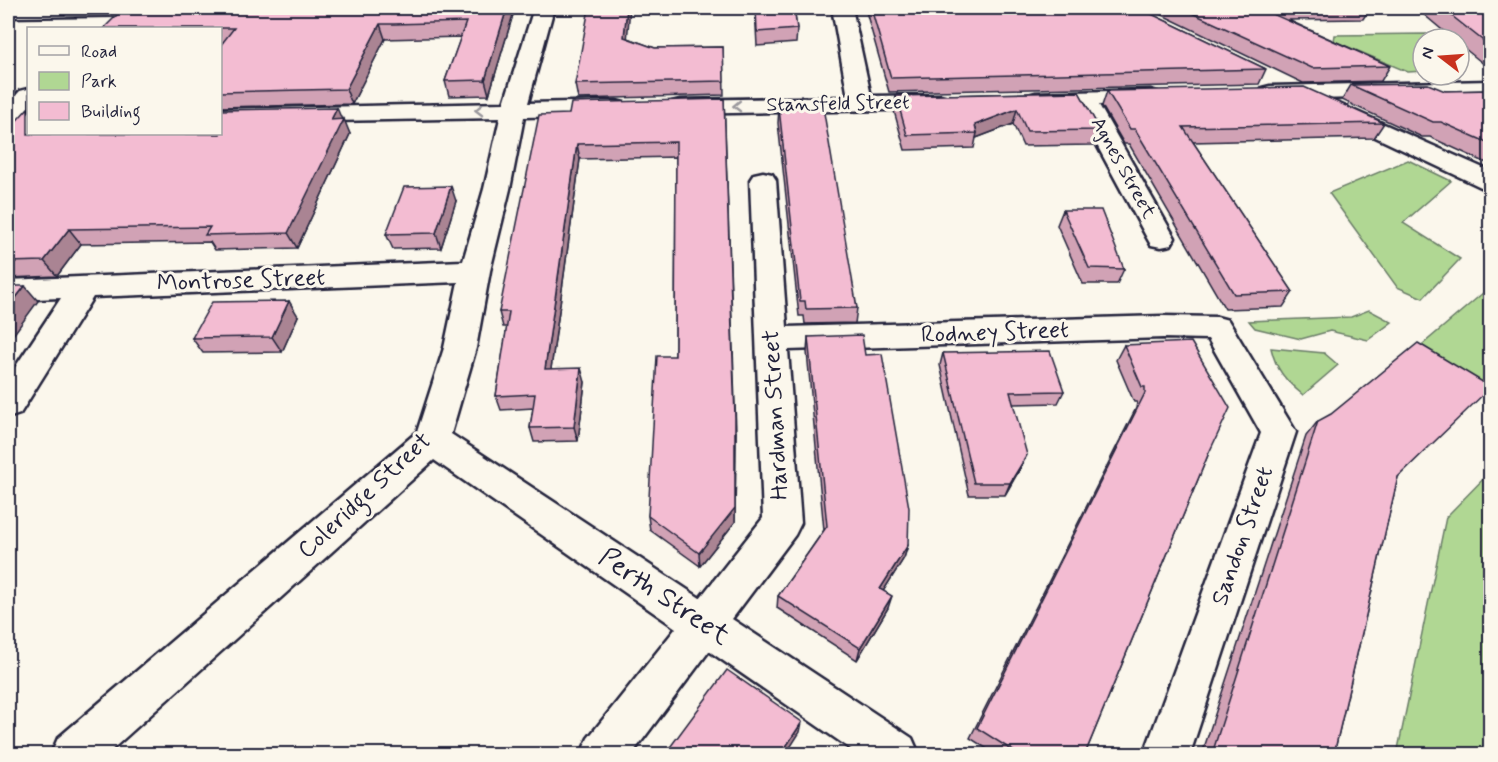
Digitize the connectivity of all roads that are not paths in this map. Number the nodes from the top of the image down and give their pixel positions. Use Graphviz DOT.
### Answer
graph roads {
  1 [pos="223,8"];
  2 [pos="544,8"];
  3 [pos="842,8"];
  4 [pos="112,10"];
  5 [pos="8,11"];
  6 [pos="95,27"];
  7 [pos="1255,83"];
  8 [pos="1491,88"];
  9 [pos="1299,92"];
  10 [pos="1167,96"];
  11 [pos="27,97"];
  12 [pos="1084,99"];
  13 [pos="1013,100"];
  14 [pos="966,101"];
  15 [pos="861,104"];
  16 [pos="658,107"];
  17 [pos="634,108"];
  18 [pos="514,109"];
  19 [pos="222,116"];
  20 [pos="8,120"];
  21 [pos="27,121"];
  22 [pos="763,180"];
  23 [pos="1491,181"];
  24 [pos="1161,238"];
  25 [pos="475,271"];
  26 [pos="83,288"];
  27 [pos="8,290"];
  28 [pos="1217,328"];
  29 [pos="772,339"];
  30 [pos="8,405"];
  31 [pos="432,440"];
  32 [pos="705,624"];
  33 [pos="74,754"];
  34 [pos="604,754"];
  35 [pos="896,754"];
  36 [pos="1167,754"];
  1 -- 4 [label="street"];
  2 -- 18 [label="street, Coleridge Street"];
  3 -- 15 [label="street"];
  4 -- 5 [label="street"];
  4 -- 6 [label="street"];
  7 -- 9 [label="street"];
  8 -- 9 [label="street"];
  9 -- 23 [label="street"];
  10 -- 12 [label="street"];
  11 -- 20 [label="street"];
  12 -- 13 [label="street"];
  12 -- 24 [label="street, Agnes Street"];
  14 -- 15 [label="street, Stansfeld Street"];
  15 -- 16 [label="street, Stansfeld Street, one-way"];
  17 -- 18 [label="street"];
  18 -- 19 [label="street, one-way"];
  18 -- 25 [label="street, Coleridge Street"];
  20 -- 21 [label="street"];
  22 -- 29 [label="street, Hardman Street"];
  25 -- 26 [label="street, Montrose Street"];
  25 -- 31 [label="street, Coleridge Street"];
  26 -- 27 [label="street, Montrose Street"];
  26 -- 30 [label="street"];
  28 -- 29 [label="street, Rodney Street"];
  28 -- 36 [label="street, Sandon Street"];
  29 -- 32 [label="street, Hardman Street"];
  31 -- 32 [label="street, Perth Street"];
  31 -- 33 [label="street, Coleridge Street"];
  32 -- 34 [label="street, Hardman Street"];
  32 -- 35 [label="street, Perth Street"];
}
